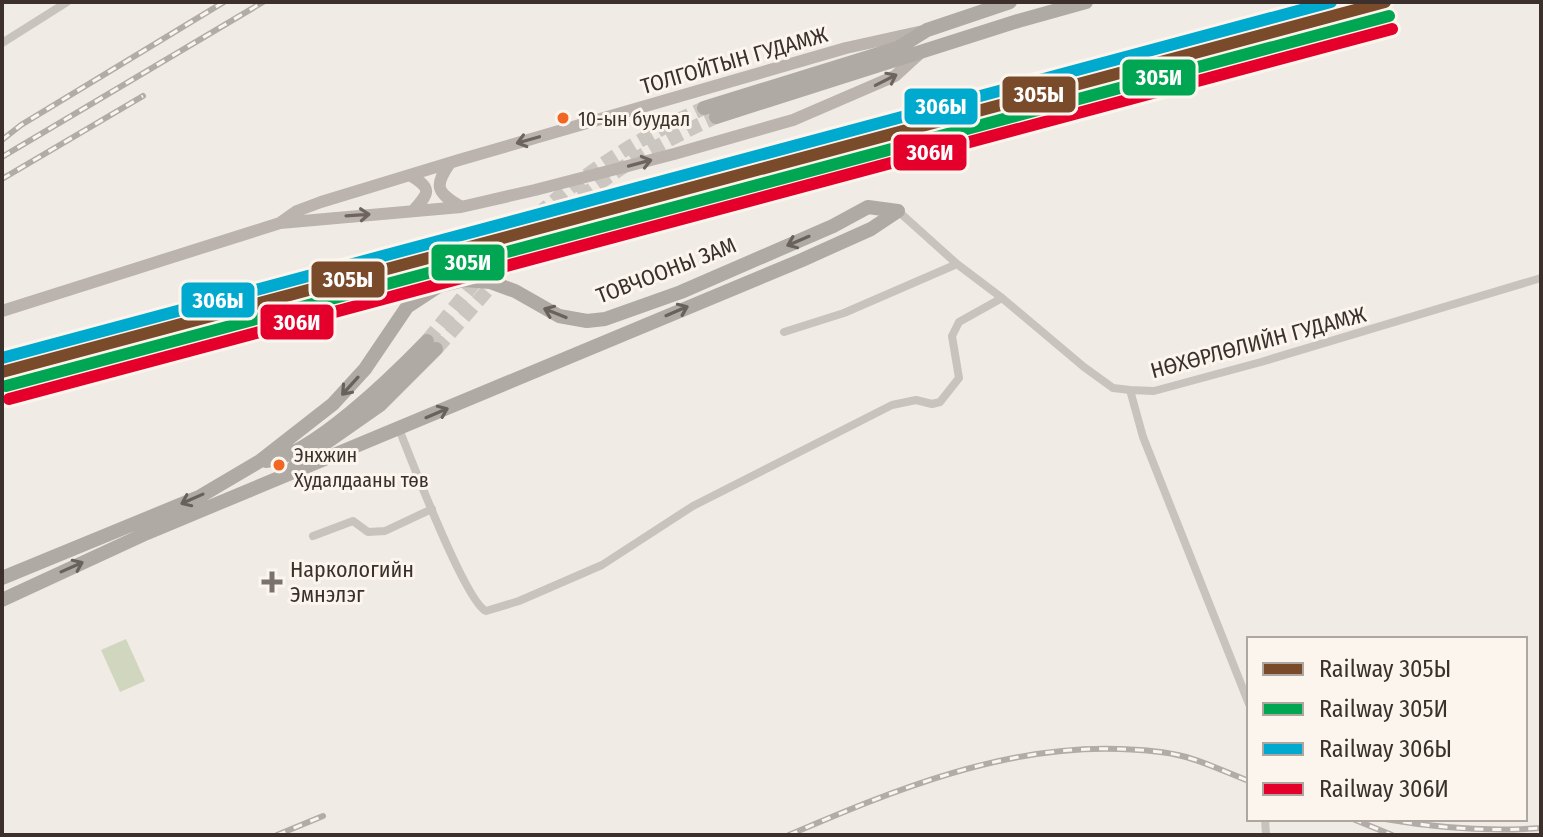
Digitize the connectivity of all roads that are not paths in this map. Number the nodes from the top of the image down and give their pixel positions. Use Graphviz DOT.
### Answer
graph roads {
  1 [pos="67,2"];
  2 [pos="1010,2"];
  3 [pos="1086,2"];
  4 [pos="927,30"];
  5 [pos="2,43"];
  6 [pos="919,54"];
  7 [pos="450,163"];
  8 [pos="410,175"];
  9 [pos="461,207"];
  10 [pos="413,211"];
  11 [pos="898,211"];
  12 [pos="280,223"];
  13 [pos="957,264"];
  14 [pos="1541,278"];
  15 [pos="1002,298"];
  16 [pos="2,311"];
  17 [pos="784,332"];
  18 [pos="1130,390"];
  19 [pos="399,429"];
  20 [pos="260,461"];
  21 [pos="288,476"];
  22 [pos="432,509"];
  23 [pos="313,536"];
  24 [pos="2,578"];
  25 [pos="2,600"];
  26 [pos="1247,699"];
  1 -- 5 [label="street"];
  2 -- 4 [label="highway"];
  3 -- 6 [label="highway"];
  4 -- 6 [label="highway"];
  4 -- 7 [label="main road, ТОЛГОЙТЫН ГУДАМЖ, one-way"];
  9 -- 6 [label="main road, ТОЛГОЙТЫН ГУДАМЖ, one-way"];
  7 -- 8 [label="main road, ТОЛГОЙТЫН ГУДАМЖ"];
  7 -- 9 [label="main road"];
  8 -- 10 [label="main road"];
  8 -- 12 [label="main road, ТОЛГОЙТЫН ГУДАМЖ"];
  9 -- 10 [label="main road, ТОЛГОЙТЫН ГУДАМЖ"];
  12 -- 10 [label="main road, ТОЛГОЙТЫН ГУДАМЖ, one-way"];
  11 -- 13 [label="street, НӨХӨРЛӨЛИЙН ГУДАМЖ"];
  19 -- 11 [label="highway, ТОВЧООНЫ ЗАМ, one-way"];
  11 -- 20 [label="highway, ТОВЧООНЫ ЗАМ, one-way"];
  12 -- 16 [label="main road, ТОЛГОЙТЫН ГУДАМЖ"];
  13 -- 15 [label="street, НӨХӨРЛӨЛИЙН ГУДАМЖ"];
  13 -- 17 [label="street"];
  14 -- 18 [label="street, НӨХӨРЛӨЛИЙН ГУДАМЖ"];
  15 -- 18 [label="street, НӨХӨРЛӨЛИЙН ГУДАМЖ"];
  15 -- 22 [label="street"];
  18 -- 26 [label="street"];
  19 -- 21 [label="highway, ТОВЧООНЫ ЗАМ"];
  19 -- 22 [label="street"];
  20 -- 21 [label="highway"];
  20 -- 24 [label="highway, ТОВЧООНЫ ЗАМ, one-way"];
  25 -- 21 [label="highway, ТОВЧООНЫ ЗАМ, one-way"];
  22 -- 23 [label="street"];
}
